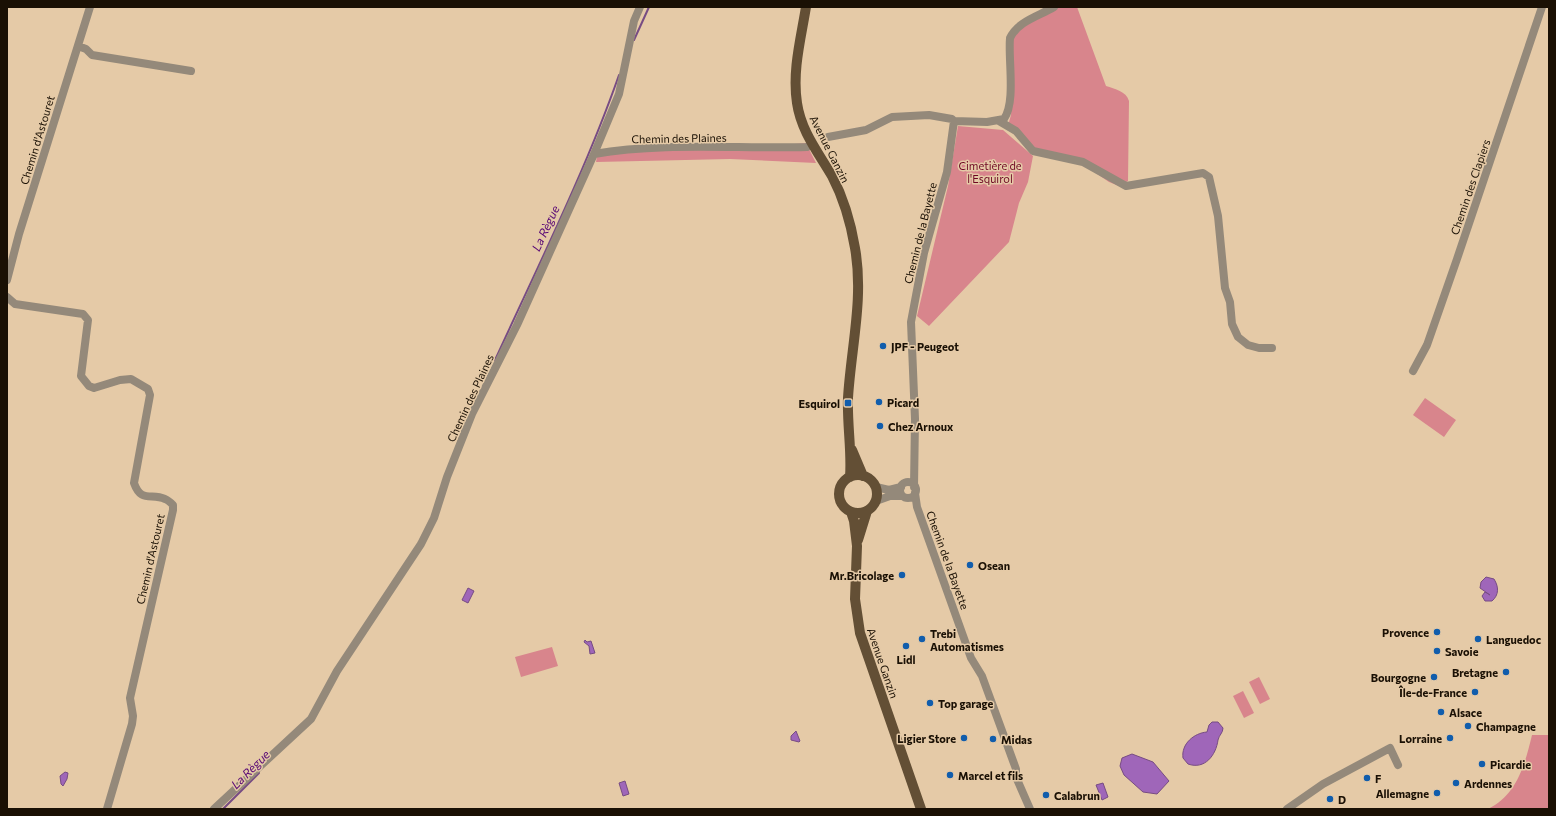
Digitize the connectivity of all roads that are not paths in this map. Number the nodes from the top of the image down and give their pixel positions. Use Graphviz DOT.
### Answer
graph roads {
  1 [pos="90,7"];
  2 [pos="640,7"];
  3 [pos="806,7"];
  4 [pos="1054,7"];
  5 [pos="1542,7"];
  6 [pos="78,46"];
  7 [pos="191,70"];
  8 [pos="999,121"];
  9 [pos="954,122"];
  10 [pos="828,138"];
  11 [pos="812,144"];
  12 [pos="594,154"];
  13 [pos="7,280"];
  14 [pos="7,297"];
  15 [pos="1272,348"];
  16 [pos="1414,371"];
  17 [pos="850,443"];
  18 [pos="863,476"];
  19 [pos="850,477"];
  20 [pos="876,487"];
  21 [pos="908,490"];
  22 [pos="876,501"];
  23 [pos="867,511"];
  24 [pos="851,512"];
  25 [pos="857,546"];
  26 [pos="1398,765"];
  27 [pos="913,782"];
  28 [pos="107,809"];
  29 [pos="214,809"];
  30 [pos="921,809"];
  31 [pos="925,809"];
  32 [pos="1030,809"];
  33 [pos="1287,809"];
  1 -- 6 [label="street, Chemin d'Astouret"];
  2 -- 12 [label="street"];
  3 -- 11 [label="main road, Avenue Ganzin"];
  4 -- 8 [label="street"];
  5 -- 16 [label="street, Chemin des Clapiers"];
  6 -- 7 [label="street"];
  6 -- 13 [label="street, Chemin d'Astouret"];
  8 -- 9 [label="street"];
  8 -- 15 [label="street"];
  9 -- 10 [label="street"];
  9 -- 21 [label="street, Chemin de la Bayette"];
  11 -- 12 [label="street, Chemin des Plaines"];
  11 -- 17 [label="main road, Avenue Ganzin"];
  12 -- 29 [label="street, Chemin des Plaines"];
  14 -- 28 [label="street, Chemin d'Astouret"];
  17 -- 18 [label="main road, Avenue Ganzin"];
  17 -- 19 [label="main road, Avenue Ganzin"];
  18 -- 19 [label="main road"];
  18 -- 20 [label="main road"];
  19 -- 24 [label="main road"];
  20 -- 21 [label="street"];
  20 -- 22 [label="main road"];
  21 -- 22 [label="street"];
  21 -- 32 [label="street, Chemin de la Bayette"];
  22 -- 23 [label="main road"];
  23 -- 24 [label="main road"];
  23 -- 25 [label="main road, Avenue Ganzin"];
  24 -- 25 [label="main road, Avenue Ganzin"];
  25 -- 27 [label="main road, Avenue Ganzin"];
  26 -- 33 [label="street"];
  27 -- 30 [label="main road, Avenue Ganzin"];
  27 -- 31 [label="main road, Avenue Ganzin"];
}
